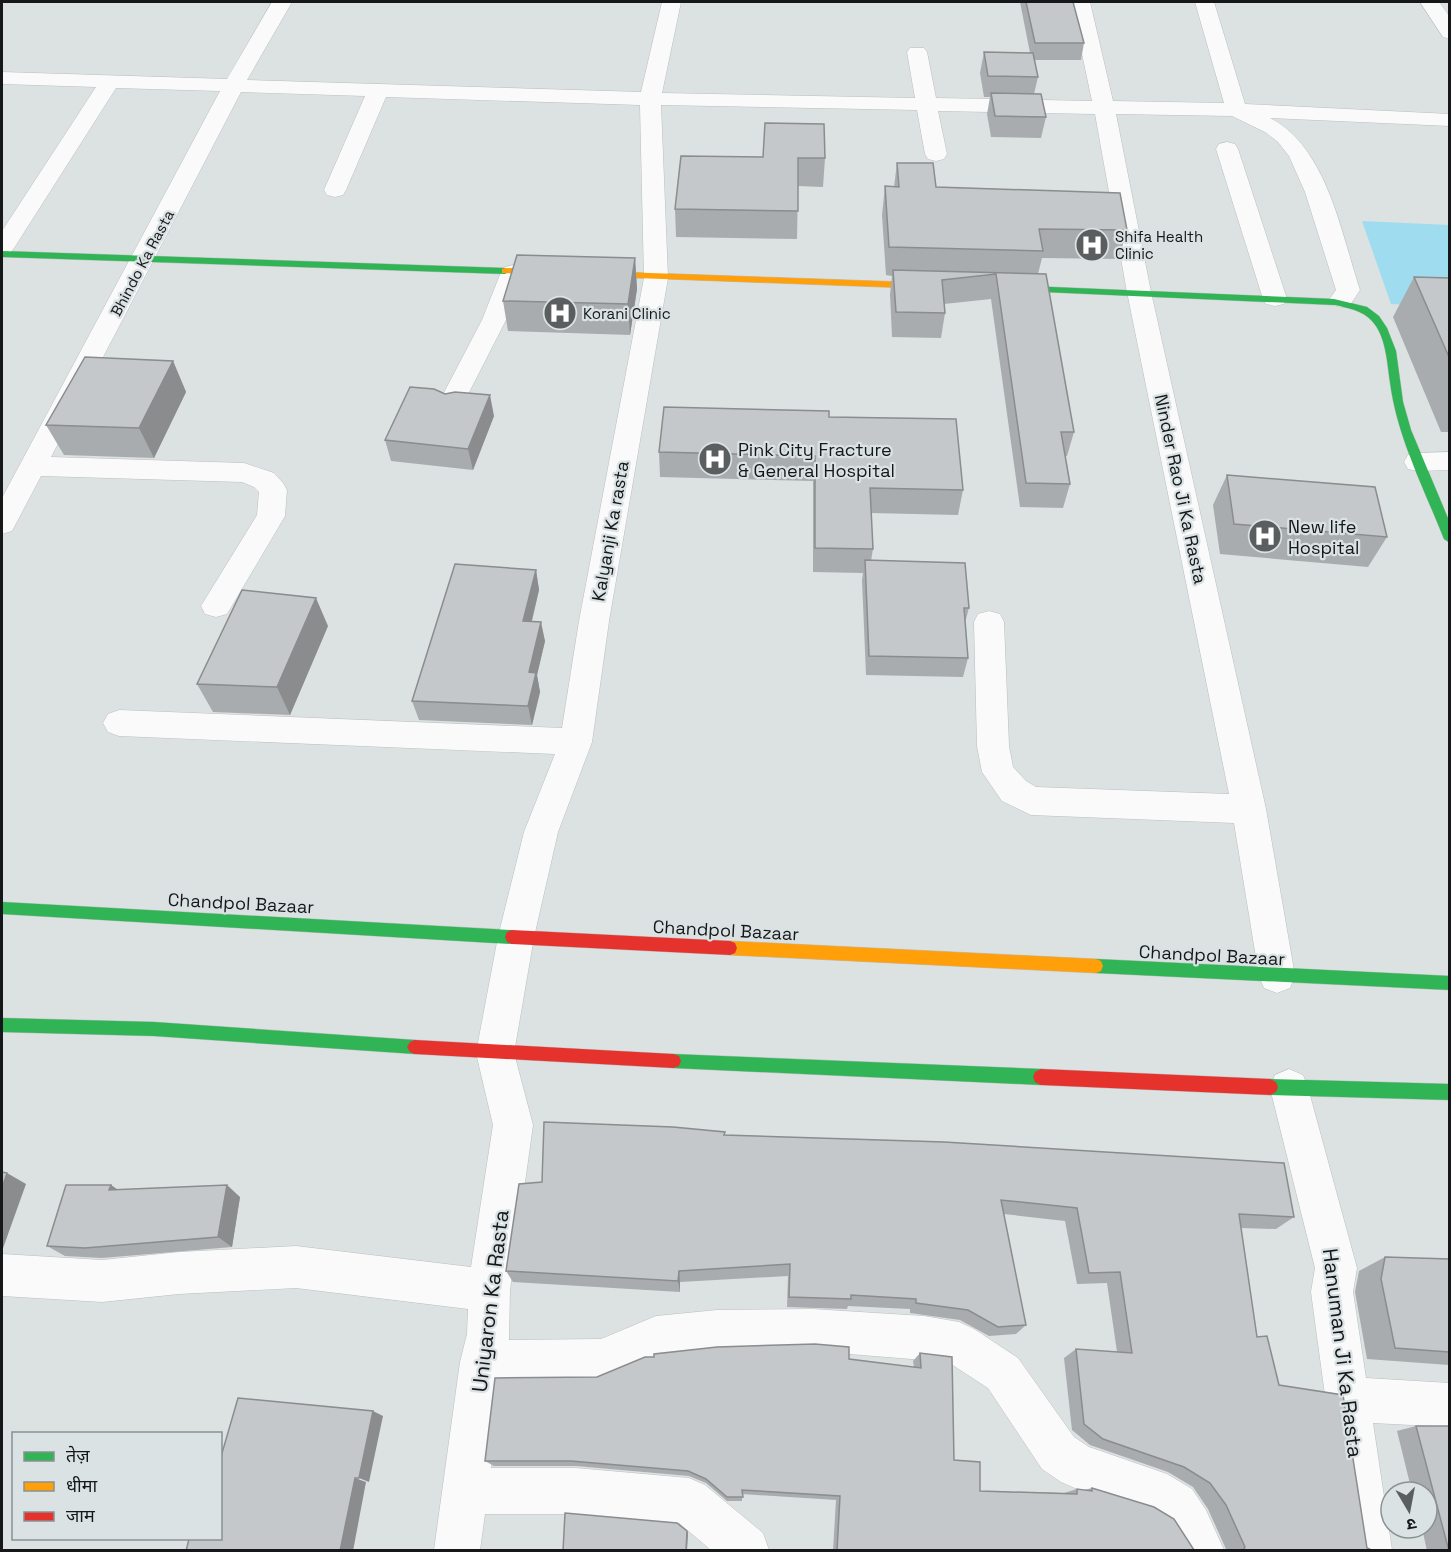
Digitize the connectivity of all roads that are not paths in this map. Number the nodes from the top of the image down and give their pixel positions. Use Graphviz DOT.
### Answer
graph roads {
  1 [pos="282,2"];
  2 [pos="672,2"];
  3 [pos="1081,2"];
  4 [pos="1205,2"];
  5 [pos="1430,2"];
  6 [pos="1449,33"];
  7 [pos="917,52"];
  8 [pos="2,78"];
  9 [pos="110,82"];
  10 [pos="233,87"];
  11 [pos="378,91"];
  12 [pos="650,99"];
  13 [pos="927,104"];
  14 [pos="1104,108"];
  15 [pos="1236,110"];
  16 [pos="1449,120"];
  17 [pos="1227,148"];
  18 [pos="936,154"];
  19 [pos="335,190"];
  20 [pos="2,248"];
  21 [pos="2,254"];
  22 [pos="144,259"];
  23 [pos="513,272"];
  24 [pos="656,278"];
  25 [pos="951,286"];
  26 [pos="986,287"];
  27 [pos="1139,292"];
  28 [pos="1275,299"];
  29 [pos="1341,300"];
  30 [pos="451,404"];
  31 [pos="1449,461"];
  32 [pos="1418,462"];
  33 [pos="33,466"];
  34 [pos="2,524"];
  35 [pos="1449,539"];
  36 [pos="216,606"];
  37 [pos="989,622"];
  38 [pos="120,723"];
  39 [pos="576,742"];
  40 [pos="1249,809"];
  41 [pos="2,908"];
  42 [pos="516,937"];
  43 [pos="1277,976"];
  44 [pos="1449,983"];
  45 [pos="2,1026"];
  46 [pos="495,1053"];
  47 [pos="1289,1088"];
  48 [pos="1449,1092"];
  49 [pos="2,1275"];
  50 [pos="489,1290"];
  51 [pos="482,1362"];
  52 [pos="1348,1399"];
  53 [pos="1449,1406"];
  54 [pos="466,1491"];
  55 [pos="457,1551"];
  56 [pos="746,1551"];
  57 [pos="1201,1551"];
  58 [pos="1369,1551"];
  1 -- 10 [label="street, Bhindo Ka Rasta"];
  2 -- 12 [label="street, Kalyanji Ka rasta"];
  3 -- 14 [label="street, Ninder Rao Ji Ka Rasta"];
  4 -- 15 [label="street"];
  5 -- 6 [label="street"];
  7 -- 13 [label="street"];
  8 -- 9 [label="street"];
  9 -- 10 [label="street"];
  9 -- 20 [label="street"];
  10 -- 11 [label="street"];
  10 -- 22 [label="street, Bhindo Ka Rasta"];
  11 -- 12 [label="street"];
  11 -- 19 [label="street"];
  12 -- 13 [label="street"];
  12 -- 24 [label="street, Kalyanji Ka rasta"];
  13 -- 14 [label="street"];
  13 -- 18 [label="street"];
  14 -- 15 [label="street"];
  14 -- 27 [label="street, Ninder Rao Ji Ka Rasta"];
  15 -- 16 [label="street"];
  15 -- 29 [label="street"];
  17 -- 28 [label="street"];
  21 -- 22 [label="main road"];
  22 -- 23 [label="main road"];
  22 -- 33 [label="street, Bhindo Ka Rasta"];
  23 -- 24 [label="main road"];
  23 -- 30 [label="street"];
  24 -- 25 [label="main road"];
  24 -- 39 [label="street, Kalyanji Ka rasta"];
  26 -- 27 [label="main road"];
  27 -- 28 [label="main road"];
  27 -- 40 [label="street, Ninder Rao Ji Ka Rasta"];
  28 -- 29 [label="main road"];
  29 -- 32 [label="main road"];
  31 -- 32 [label="street"];
  32 -- 35 [label="main road"];
  33 -- 34 [label="street, Bhindo Ka Rasta"];
  33 -- 36 [label="street"];
  37 -- 40 [label="street"];
  38 -- 39 [label="street"];
  39 -- 42 [label="street, Kalyanji Ka rasta"];
  40 -- 43 [label="street, Ninder Rao Ji Ka Rasta"];
  41 -- 42 [label="main road, Chandpol Bazaar"];
  42 -- 43 [label="main road, Chandpol Bazaar"];
  42 -- 46 [label="street, Kalyanji Ka rasta"];
  43 -- 44 [label="main road, Chandpol Bazaar"];
  45 -- 46 [label="main road"];
  46 -- 47 [label="main road"];
  46 -- 50 [label="street, Uniyaron Ka Rasta"];
  47 -- 48 [label="main road"];
  47 -- 52 [label="street, Hanuman Ji Ka Rasta"];
  49 -- 50 [label="street"];
  50 -- 51 [label="street, Uniyaron Ka Rasta"];
  51 -- 54 [label="street, Uniyaron Ka Rasta"];
  51 -- 57 [label="street"];
  52 -- 53 [label="street"];
  52 -- 58 [label="street, Hanuman Ji Ka Rasta"];
  54 -- 55 [label="street, Uniyaron Ka Rasta"];
  54 -- 56 [label="street"];
}
